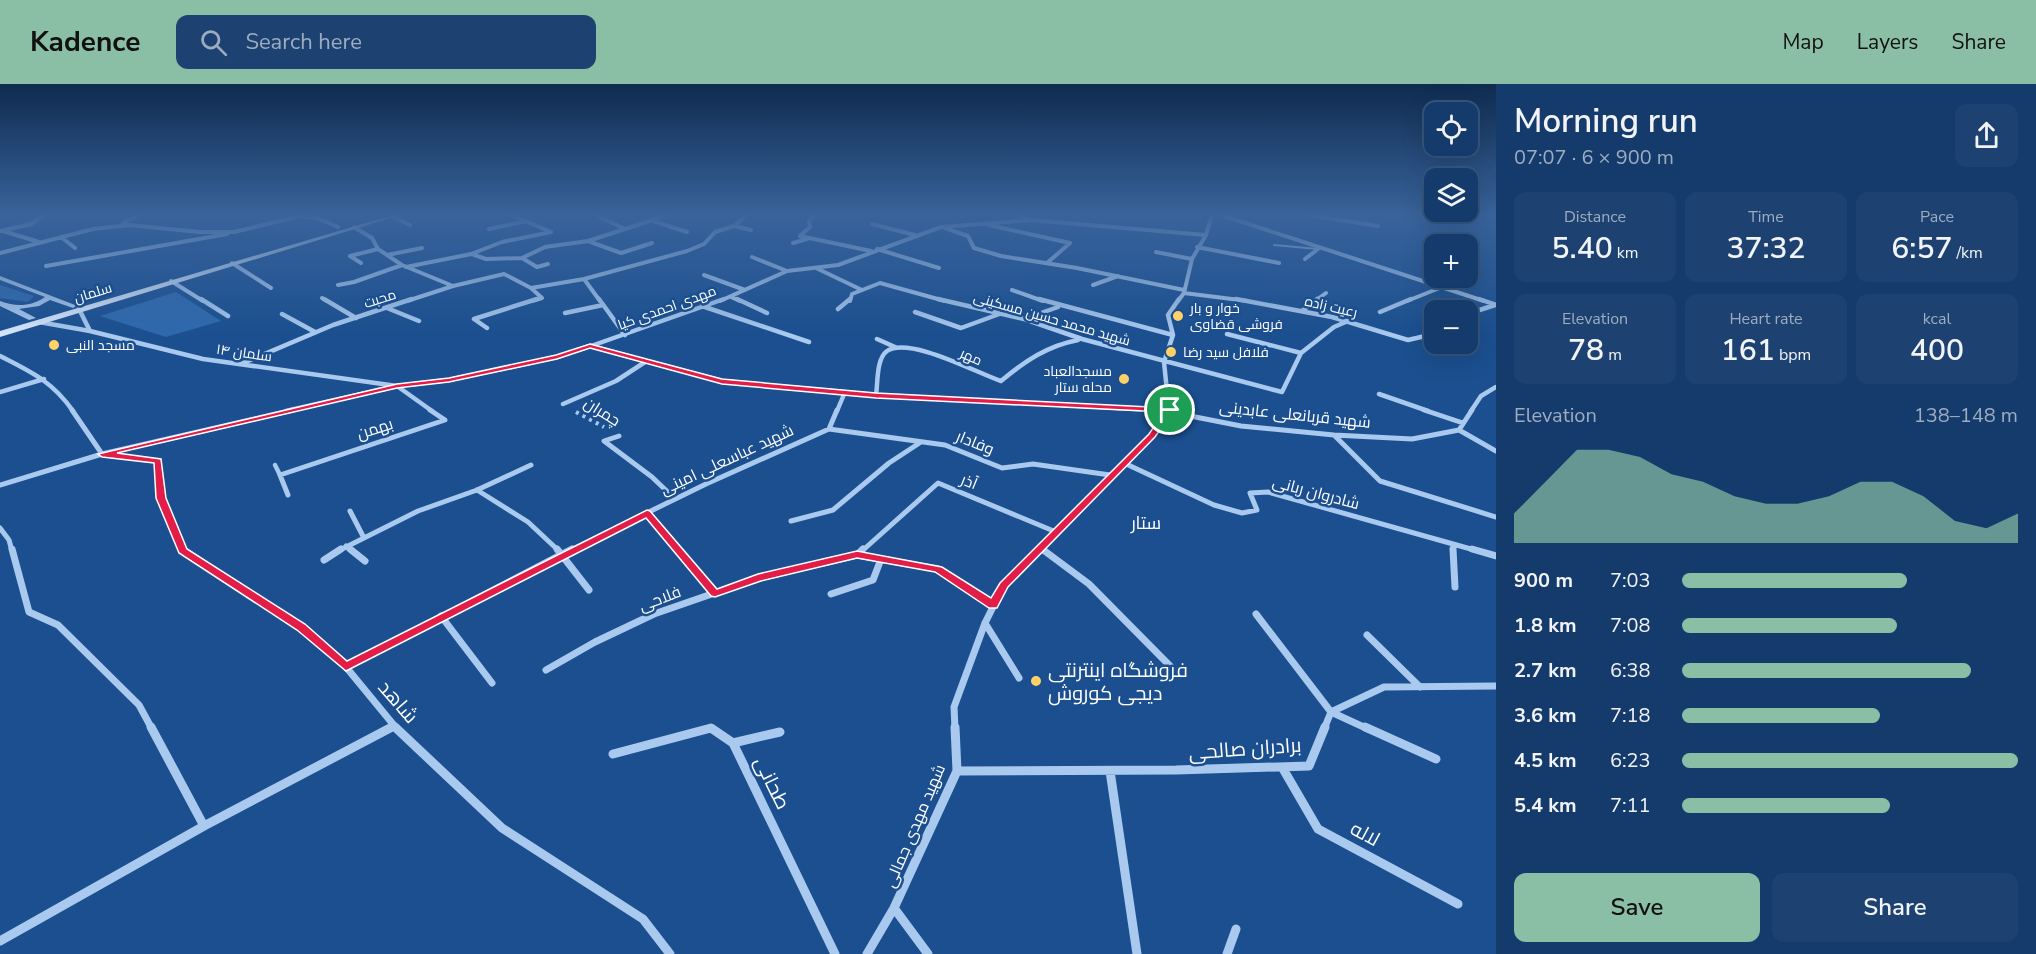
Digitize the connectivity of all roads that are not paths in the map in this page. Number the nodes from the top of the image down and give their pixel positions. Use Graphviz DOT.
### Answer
graph roads {
  1 [pos="102,255"];
  2 [pos="249,255"];
  3 [pos="260,255"];
  4 [pos="352,255"];
  5 [pos="387,255"];
  6 [pos="469,255"];
  7 [pos="474,255"];
  8 [pos="529,255"];
  9 [pos="674,255"];
  10 [pos="863,255"];
  11 [pos="895,255"];
  12 [pos="996,255"];
  13 [pos="1057,255"];
  14 [pos="1169,255"];
  15 [pos="1194,255"];
  16 [pos="1236,255"];
  17 [pos="1310,255"];
  18 [pos="1337,255"];
  19 [pos="752,256"];
  20 [pos="522,258"];
  21 [pos="1305,258"];
  22 [pos="1192,259"];
  23 [pos="232,263"];
  24 [pos="361,263"];
  25 [pos="1047,263"];
  26 [pos="1279,263"];
  27 [pos="548,264"];
  28 [pos="46,266"];
  29 [pos="404,266"];
  30 [pos="816,268"];
  31 [pos="939,268"];
  32 [pos="787,271"];
  33 [pos="704,275"];
  34 [pos="1119,276"];
  35 [pos="0,278"];
  36 [pos="584,279"];
  37 [pos="171,281"];
  38 [pos="1424,281"];
  39 [pos="338,285"];
  40 [pos="1093,285"];
  41 [pos="453,286"];
  42 [pos="270,288"];
  43 [pos="531,288"];
  44 [pos="1437,288"];
  45 [pos="1448,288"];
  46 [pos="745,290"];
  47 [pos="862,290"];
  48 [pos="1012,290"];
  49 [pos="1184,292"];
  50 [pos="1326,293"];
  51 [pos="50,297"];
  52 [pos="731,297"];
  53 [pos="322,298"];
  54 [pos="0,303"];
  55 [pos="603,305"];
  56 [pos="702,305"];
  57 [pos="1496,305"];
  58 [pos="1059,306"];
  59 [pos="12,308"];
  60 [pos="76,308"];
  61 [pos="387,308"];
  62 [pos="838,309"];
  63 [pos="1302,311"];
  64 [pos="1478,311"];
  65 [pos="915,312"];
  66 [pos="1380,312"];
  67 [pos="565,313"];
  68 [pos="766,313"];
  69 [pos="1002,313"];
  70 [pos="282,314"];
  71 [pos="228,316"];
  72 [pos="356,318"];
  73 [pos="1024,318"];
  74 [pos="35,320"];
  75 [pos="419,321"];
  76 [pos="1348,321"];
  77 [pos="0,327"];
  78 [pos="488,328"];
  79 [pos="90,331"];
  80 [pos="315,333"];
  81 [pos="0,334"];
  82 [pos="625,334"];
  83 [pos="1227,334"];
  84 [pos="1173,335"];
  85 [pos="1424,336"];
  86 [pos="877,339"];
  87 [pos="1082,339"];
  88 [pos="809,342"];
  89 [pos="590,346"];
  90 [pos="895,347"];
  91 [pos="1301,353"];
  92 [pos="0,356"];
  93 [pos="645,362"];
  94 [pos="1164,362"];
  95 [pos="239,364"];
  96 [pos="44,379"];
  97 [pos="397,386"];
  98 [pos="1496,387"];
  99 [pos="0,392"];
  100 [pos="845,393"];
  101 [pos="1378,394"];
  102 [pos="876,395"];
  103 [pos="562,404"];
  104 [pos="1170,410"];
  105 [pos="1463,423"];
  106 [pos="829,429"];
  107 [pos="1459,430"];
  108 [pos="1334,435"];
  109 [pos="619,436"];
  110 [pos="922,442"];
  111 [pos="1496,451"];
  112 [pos="102,454"];
  113 [pos="1124,463"];
  114 [pos="275,465"];
  115 [pos="531,465"];
  116 [pos="280,475"];
  117 [pos="1110,475"];
  118 [pos="0,485"];
  119 [pos="477,490"];
  120 [pos="288,495"];
  121 [pos="675,499"];
  122 [pos="350,511"];
  123 [pos="647,513"];
  124 [pos="1496,518"];
  125 [pos="791,521"];
  126 [pos="0,528"];
  127 [pos="1056,532"];
  128 [pos="364,538"];
  129 [pos="1453,544"];
  130 [pos="346,546"];
  131 [pos="1041,549"];
  132 [pos="563,555"];
  133 [pos="857,555"];
  134 [pos="1496,556"];
  135 [pos="881,559"];
  136 [pos="324,560"];
  137 [pos="365,561"];
  138 [pos="1455,587"];
  139 [pos="589,590"];
  140 [pos="715,593"];
  141 [pos="831,594"];
  142 [pos="993,605"];
  143 [pos="1256,614"];
  144 [pos="441,616"];
  145 [pos="986,623"];
  146 [pos="1367,635"];
  147 [pos="346,667"];
  148 [pos="546,670"];
  149 [pos="1176,672"];
  150 [pos="1019,678"];
  151 [pos="492,683"];
  152 [pos="1496,686"];
  153 [pos="1421,687"];
  154 [pos="1331,712"];
  155 [pos="394,726"];
  156 [pos="780,732"];
  157 [pos="733,743"];
  158 [pos="613,754"];
  159 [pos="1436,759"];
  160 [pos="1282,767"];
  161 [pos="957,771"];
  162 [pos="1110,771"];
  163 [pos="204,826"];
  164 [pos="1458,904"];
  165 [pos="894,908"];
  166 [pos="1236,930"];
  167 [pos="0,941"];
  168 [pos="670,954"];
  169 [pos="835,954"];
  170 [pos="867,954"];
  171 [pos="928,954"];
  172 [pos="1137,954"];
  173 [pos="1227,954"];
  1 -- 28 [label="street"];
  2 -- 60 [label="main road, سلمان"];
  3 -- 23 [label="main road, سلمان"];
  4 -- 24 [label="street"];
  5 -- 29 [label="street"];
  6 -- 29 [label="street"];
  7 -- 20 [label="street"];
  8 -- 20 [label="street"];
  9 -- 36 [label="street"];
  10 -- 30 [label="street, مهدی احمدی کیا"];
  11 -- 31 [label="street"];
  12 -- 25 [label="street, رعیت زاده"];
  13 -- 25 [label="street"];
  14 -- 22 [label="street"];
  15 -- 22 [label="street"];
  16 -- 26 [label="street"];
  17 -- 21 [label="street"];
  18 -- 38 [label="street"];
  19 -- 32 [label="street"];
  20 -- 27 [label="street"];
  22 -- 49 [label="street"];
  23 -- 37 [label="main road, سلمان"];
  23 -- 42 [label="street"];
  25 -- 34 [label="street, رعیت زاده"];
  29 -- 39 [label="street"];
  29 -- 41 [label="street"];
  30 -- 32 [label="street, مهدی احمدی کیا"];
  30 -- 47 [label="street"];
  32 -- 46 [label="street, مهدی احمدی کیا"];
  33 -- 46 [label="street"];
  34 -- 40 [label="street"];
  34 -- 49 [label="street, رعیت زاده"];
  35 -- 51 [label="street"];
  36 -- 43 [label="street"];
  36 -- 55 [label="street"];
  37 -- 60 [label="main road, سلمان"];
  37 -- 71 [label="street"];
  41 -- 43 [label="street, محبت"];
  41 -- 61 [label="street, محبت"];
  43 -- 78 [label="street"];
  44 -- 66 [label="street"];
  45 -- 57 [label="street"];
  46 -- 52 [label="street, مهدی احمدی کیا"];
  47 -- 62 [label="street"];
  47 -- 69 [label="street, شهید محمد حسین مسکینی"];
  48 -- 58 [label="street"];
  49 -- 63 [label="street, رعیت زاده"];
  49 -- 84 [label="street"];
  50 -- 63 [label="street"];
  51 -- 59 [label="street"];
  51 -- 60 [label="street"];
  52 -- 56 [label="street, مهدی احمدی کیا"];
  52 -- 68 [label="street"];
  53 -- 72 [label="street"];
  54 -- 59 [label="street"];
  55 -- 67 [label="street"];
  55 -- 82 [label="street"];
  56 -- 82 [label="street, مهدی احمدی کیا"];
  56 -- 88 [label="street"];
  57 -- 64 [label="street"];
  58 -- 73 [label="street"];
  58 -- 84 [label="street"];
  59 -- 74 [label="street"];
  60 -- 74 [label="main road, سلمان"];
  60 -- 79 [label="street"];
  61 -- 72 [label="street, محبت"];
  61 -- 75 [label="street"];
  63 -- 76 [label="street, رعیت زاده"];
  65 -- 69 [label="street"];
  69 -- 73 [label="street, شهید محمد حسین مسکینی"];
  70 -- 80 [label="street"];
  72 -- 80 [label="street, محبت"];
  73 -- 87 [label="street, شهید محمد حسین مسکینی"];
  74 -- 77 [label="main road, سلمان"];
  74 -- 79 [label="street, سلمان ۱۴"];
  74 -- 81 [label="main road, سلمان"];
  76 -- 85 [label="street, رعیت زاده"];
  76 -- 91 [label="street"];
  79 -- 95 [label="street, سلمان ۱۴"];
  80 -- 95 [label="street, محبت"];
  82 -- 89 [label="street, مهدی احمدی کیا"];
  83 -- 91 [label="street"];
  84 -- 94 [label="street"];
  86 -- 90 [label="street"];
  87 -- 90 [label="street, مهر"];
  87 -- 94 [label="street, شهید محمد حسین مسکینی"];
  89 -- 93 [label="street, شهید قربانعلی عابدینی"];
  89 -- 97 [label="street"];
  90 -- 102 [label="street"];
  91 -- 94 [label="street, شهید محمد حسین مسکینی"];
  92 -- 96 [label="street"];
  93 -- 100 [label="street, شهید قربانعلی عابدینی"];
  93 -- 103 [label="street, چمران"];
  94 -- 104 [label="street"];
  95 -- 97 [label="street, سلمان ۱۴"];
  96 -- 99 [label="street"];
  96 -- 112 [label="street"];
  97 -- 112 [label="street"];
  97 -- 116 [label="street, بهمن"];
  98 -- 105 [label="street"];
  100 -- 102 [label="street, شهید قربانعلی عابدینی"];
  100 -- 106 [label="street"];
  101 -- 105 [label="street"];
  102 -- 104 [label="street, شهید قربانعلی عابدینی"];
  104 -- 108 [label="street, شهید قربانعلی عابدینی"];
  104 -- 113 [label="street, شهید مهدی جمالی"];
  105 -- 107 [label="street"];
  106 -- 110 [label="street, وفادار"];
  106 -- 121 [label="street, شهید عباسعلی امینی"];
  107 -- 108 [label="street, شهید قربانعلی عابدینی"];
  107 -- 111 [label="street"];
  108 -- 124 [label="street"];
  109 -- 121 [label="street, چمران"];
  110 -- 117 [label="street, وفادار"];
  110 -- 125 [label="street"];
  112 -- 118 [label="street"];
  112 -- 147 [label="street, شاهد"];
  113 -- 117 [label="street, شهید مهدی جمالی"];
  113 -- 129 [label="street, شادروان ربانی"];
  114 -- 116 [label="lane"];
  115 -- 119 [label="street"];
  116 -- 120 [label="street"];
  117 -- 127 [label="street, شهید مهدی جمالی"];
  119 -- 128 [label="street"];
  119 -- 132 [label="street"];
  121 -- 123 [label="street, شهید عباسعلی امینی"];
  122 -- 128 [label="street"];
  123 -- 132 [label="street, شهید عباسعلی امینی"];
  123 -- 140 [label="street"];
  126 -- 163 [label="street"];
  127 -- 131 [label="street, شهید مهدی جمالی"];
  127 -- 133 [label="street, آذر"];
  128 -- 130 [label="street"];
  129 -- 134 [label="street, شادروان ربانی"];
  129 -- 138 [label="street"];
  130 -- 136 [label="street"];
  130 -- 137 [label="street"];
  131 -- 142 [label="street, شهید مهدی جمالی"];
  131 -- 149 [label="street"];
  132 -- 139 [label="street"];
  132 -- 144 [label="street, شهید عباسعلی امینی"];
  133 -- 135 [label="street, فلاحی"];
  133 -- 140 [label="street, فلاحی"];
  135 -- 141 [label="street"];
  135 -- 142 [label="street, فلاحی"];
  140 -- 148 [label="street, فلاحی"];
  142 -- 145 [label="street, شهید مهدی جمالی"];
  143 -- 154 [label="street"];
  144 -- 147 [label="street, شهید عباسعلی امینی"];
  144 -- 151 [label="street"];
  145 -- 150 [label="street"];
  145 -- 161 [label="street, شهید مهدی جمالی"];
  146 -- 153 [label="street"];
  147 -- 155 [label="street, شاهد"];
  152 -- 153 [label="street"];
  153 -- 154 [label="street"];
  154 -- 159 [label="street"];
  154 -- 160 [label="street, برادران صالحی"];
  155 -- 163 [label="street"];
  155 -- 168 [label="street, شاهد"];
  156 -- 157 [label="street"];
  157 -- 158 [label="street"];
  157 -- 169 [label="street, طحانی"];
  160 -- 162 [label="street, برادران صالحی"];
  160 -- 164 [label="street, لاله"];
  161 -- 162 [label="street, برادران صالحی"];
  161 -- 165 [label="street, شهید مهدی جمالی"];
  162 -- 172 [label="street"];
  163 -- 167 [label="street"];
  165 -- 170 [label="street, شهید مهدی جمالی"];
  165 -- 171 [label="street"];
  166 -- 173 [label="street"];
}
